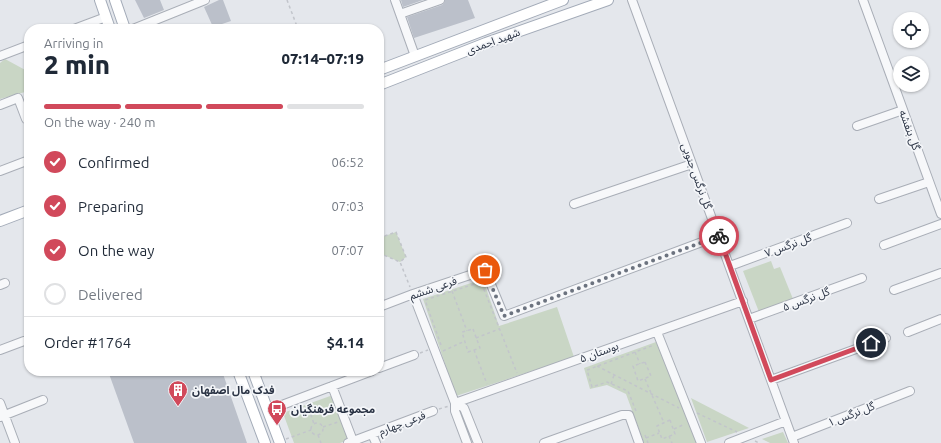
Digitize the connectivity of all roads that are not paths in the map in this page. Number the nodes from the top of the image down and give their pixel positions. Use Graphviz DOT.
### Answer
graph roads {
  1 [pos="100,0"];
  2 [pos="115,0"];
  3 [pos="205,0"];
  4 [pos="395,0"];
  5 [pos="440,0"];
  6 [pos="563,0"];
  7 [pos="608,0"];
  8 [pos="632,0"];
  9 [pos="863,0"];
  10 [pos="400,14"];
  11 [pos="106,17"];
  12 [pos="87,24"];
  13 [pos="108,24"];
  14 [pos="124,24"];
  15 [pos="146,24"];
  16 [pos="24,47"];
  17 [pos="0,56"];
  18 [pos="415,56"];
  19 [pos="384,68"];
  20 [pos="384,83"];
  21 [pos="0,105"];
  22 [pos="903,110"];
  23 [pos="24,114"];
  24 [pos="857,126"];
  25 [pos="24,162"];
  26 [pos="692,164"];
  27 [pos="0,171"];
  28 [pos="929,182"];
  29 [pos="879,199"];
  30 [pos="574,204"];
  31 [pos="24,205"];
  32 [pos="24,212"];
  33 [pos="0,213"];
  34 [pos="941,214"];
  35 [pos="0,221"];
  36 [pos="847,223"];
  37 [pos="941,224"];
  38 [pos="718,236"];
  39 [pos="884,245"];
  40 [pos="730,266"];
  41 [pos="941,273"];
  42 [pos="862,278"];
  43 [pos="894,290"];
  44 [pos="413,294"];
  45 [pos="743,302"];
  46 [pos="384,305"];
  47 [pos="941,319"];
  48 [pos="749,320"];
  49 [pos="657,332"];
  50 [pos="908,332"];
  51 [pos="886,338"];
  52 [pos="24,341"];
  53 [pos="0,350"];
  54 [pos="414,355"];
  55 [pos="384,366"];
  56 [pos="240,376"];
  57 [pos="255,376"];
  58 [pos="359,376"];
  59 [pos="771,380"];
  60 [pos="332,386"];
  61 [pos="910,391"];
  62 [pos="43,400"];
  63 [pos="0,403"];
  64 [pos="455,403"];
  65 [pos="282,405"];
  66 [pos="433,411"];
  67 [pos="2,416"];
  68 [pos="786,421"];
  69 [pos="372,434"];
  70 [pos="793,440"];
  71 [pos="641,441"];
  72 [pos="351,442"];
  73 [pos="15,443"];
  74 [pos="265,443"];
  75 [pos="280,443"];
  76 [pos="376,443"];
  77 [pos="467,443"];
  78 [pos="478,443"];
  79 [pos="544,443"];
  80 [pos="701,443"];
  81 [pos="729,443"];
  1 -- 11 [label="main road"];
  2 -- 14 [label="main road"];
  3 -- 15 [label="street"];
  4 -- 10 [label="street"];
  5 -- 10 [label="street"];
  6 -- 18 [label="main road, شهید احمدی"];
  7 -- 20 [label="main road, شهید احمدی"];
  8 -- 26 [label="street, گل نرگس جنوبی"];
  9 -- 22 [label="street, گل بنفشه"];
  10 -- 18 [label="street"];
  11 -- 12 [label="street"];
  11 -- 13 [label="main road"];
  16 -- 17 [label="street"];
  18 -- 19 [label="main road, شهید احمدی"];
  21 -- 23 [label="street"];
  22 -- 24 [label="street"];
  22 -- 28 [label="street, گل بنفشه"];
  25 -- 27 [label="street"];
  26 -- 30 [label="street"];
  26 -- 38 [label="street, گل نرگس جنوبی"];
  28 -- 29 [label="street"];
  28 -- 34 [label="street, گل بنفشه"];
  31 -- 33 [label="main road"];
  32 -- 35 [label="main road"];
  36 -- 40 [label="street, گل نرگس ۷"];
  37 -- 39 [label="street"];
  38 -- 40 [label="street, گل نرگس جنوبی"];
  38 -- 44 [label="street, فرعی ششم"];
  40 -- 45 [label="street, گل نرگس جنوبی"];
  41 -- 43 [label="street"];
  42 -- 48 [label="street, گل نرگس ۵"];
  44 -- 46 [label="street, فرعی ششم"];
  44 -- 64 [label="street"];
  45 -- 48 [label="street, گل نرگس جنوبی"];
  45 -- 49 [label="street, بوستان ۵"];
  47 -- 50 [label="street"];
  48 -- 59 [label="street, گل نرگس جنوبی"];
  49 -- 64 [label="street, بوستان ۵"];
  49 -- 80 [label="street"];
  51 -- 59 [label="street"];
  52 -- 53 [label="street"];
  54 -- 55 [label="street"];
  56 -- 74 [label="main road"];
  57 -- 75 [label="main road"];
  58 -- 60 [label="street"];
  59 -- 68 [label="street, گل نرگس جنوبی"];
  60 -- 65 [label="street"];
  60 -- 72 [label="street"];
  61 -- 70 [label="street, گل نرگس ۱"];
  62 -- 67 [label="street"];
  63 -- 67 [label="street"];
  64 -- 77 [label="street"];
  64 -- 78 [label="street"];
  66 -- 69 [label="street, فرعی چهارم"];
  67 -- 73 [label="street"];
  68 -- 70 [label="street, گل نرگس جنوبی"];
  68 -- 81 [label="street"];
  69 -- 72 [label="street, فرعی چهارم"];
  69 -- 76 [label="street"];
  71 -- 79 [label="street"];
}
